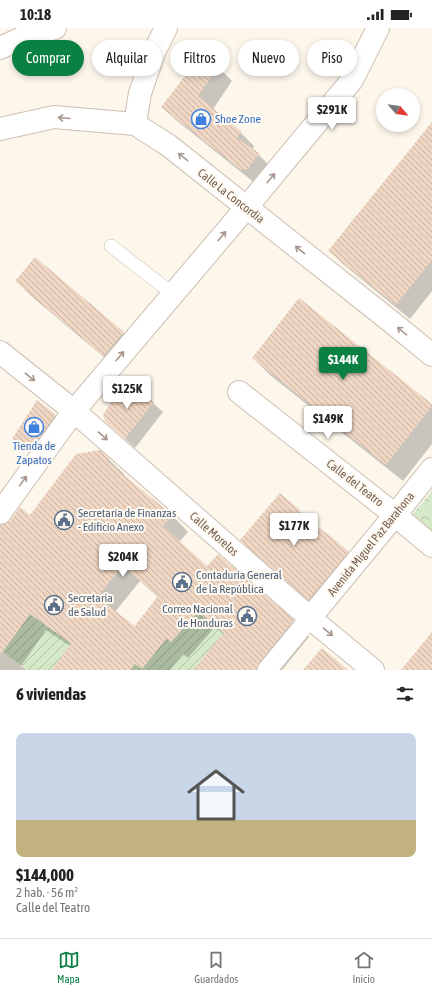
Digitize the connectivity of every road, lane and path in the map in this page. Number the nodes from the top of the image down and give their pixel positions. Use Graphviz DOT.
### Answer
graph roads {
  1 [pos="55,28"];
  2 [pos="166,28"];
  3 [pos="378,28"];
  4 [pos="0,48"];
  5 [pos="135,124"];
  6 [pos="0,129"];
  7 [pos="246,208"];
  8 [pos="111,246"];
  9 [pos="173,294"];
  10 [pos="432,355"];
  11 [pos="2,359"];
  12 [pos="239,392"];
  13 [pos="74,411"];
  14 [pos="432,469"];
  15 [pos="0,512"];
  16 [pos="395,515"];
  17 [pos="432,546"];
  18 [pos="310,618"];
  19 [pos="267,670"];
  20 [pos="373,670"];
  1 -- 4 [label="street"];
  2 -- 5 [label="street"];
  7 -- 3 [label="street, one-way"];
  5 -- 6 [label="street, Calle La Concordia, one-way"];
  7 -- 5 [label="street, Calle La Concordia, one-way"];
  9 -- 7 [label="street, one-way"];
  10 -- 7 [label="street, Calle La Concordia, one-way"];
  8 -- 9 [label="lane"];
  13 -- 9 [label="street, one-way"];
  11 -- 13 [label="street, Calle Morelos, one-way"];
  12 -- 16 [label="street, Calle del Teatro"];
  15 -- 13 [label="street, one-way"];
  13 -- 18 [label="street, Calle Morelos, one-way"];
  14 -- 16 [label="street, Avenida Miguel Paz Barahona"];
  16 -- 17 [label="street, Calle del Teatro"];
  16 -- 18 [label="street, Avenida Miguel Paz Barahona"];
  18 -- 19 [label="street"];
  18 -- 20 [label="street, Calle Morelos, one-way"];
}
